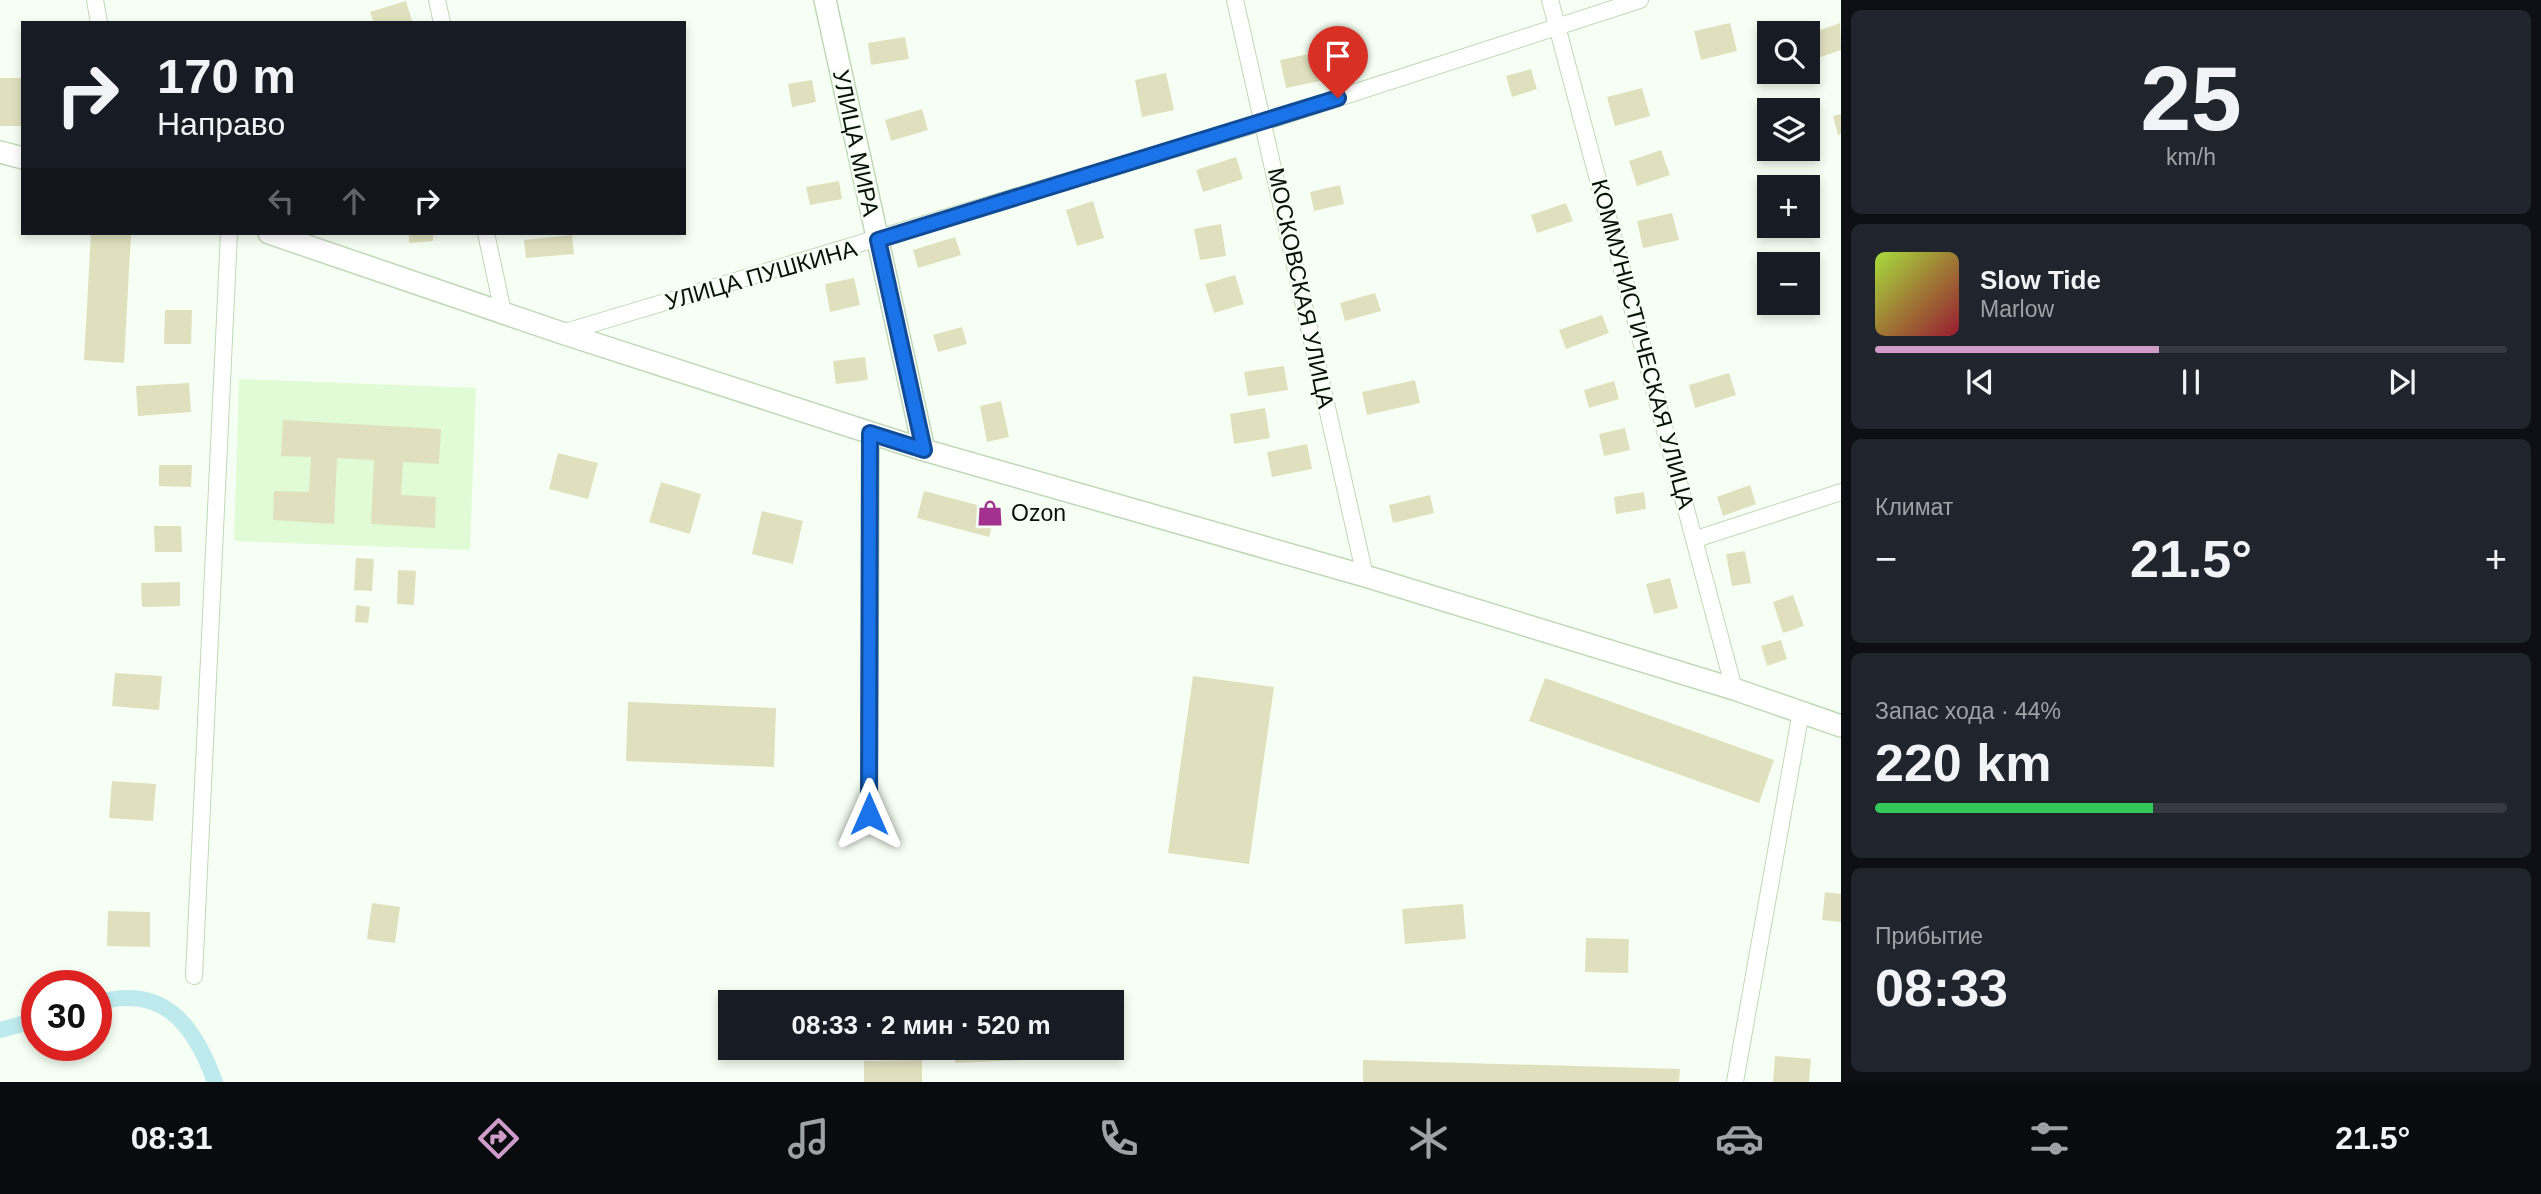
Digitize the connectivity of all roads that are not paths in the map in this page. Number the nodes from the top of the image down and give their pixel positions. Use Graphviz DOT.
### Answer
graph roads {
  1 [pos="95,0"];
  2 [pos="437,0"];
  3 [pos="825,0"];
  4 [pos="1235,0"];
  5 [pos="1550,0"];
  6 [pos="1640,0"];
  7 [pos="99,21"];
  8 [pos="442,21"];
  9 [pos="1558,27"];
  10 [pos="1264,122"];
  11 [pos="0,152"];
  12 [pos="21,157"];
  13 [pos="229,235"];
  14 [pos="275,235"];
  15 [pos="486,235"];
  16 [pos="878,240"];
  17 [pos="503,312"];
  18 [pos="562,333"];
  19 [pos="870,433"];
  20 [pos="924,450"];
  21 [pos="1841,492"];
  22 [pos="1696,538"];
  23 [pos="1365,576"];
  24 [pos="1734,689"];
  25 [pos="1801,711"];
  26 [pos="1841,726"];
  27 [pos="869,814"];
  28 [pos="194,976"];
  29 [pos="1735,1082"];
  1 -- 7 [label="street"];
  2 -- 8 [label="street"];
  3 -- 16 [label="main road, УЛИЦА МИРА"];
  4 -- 10 [label="street, МОСКОВСКАЯ УЛИЦА"];
  5 -- 9 [label="street, КОММУНИСТИЧЕСКАЯ УЛИЦА"];
  6 -- 9 [label="street, УЛИЦА ПУШКИНА"];
  9 -- 10 [label="street, УЛИЦА ПУШКИНА"];
  9 -- 22 [label="street, КОММУНИСТИЧЕСКАЯ УЛИЦА"];
  10 -- 16 [label="street, УЛИЦА ПУШКИНА"];
  10 -- 23 [label="street, МОСКОВСКАЯ УЛИЦА"];
  11 -- 12 [label="main road"];
  13 -- 28 [label="street"];
  14 -- 17 [label="main road"];
  15 -- 17 [label="street"];
  16 -- 18 [label="street, УЛИЦА ПУШКИНА"];
  16 -- 20 [label="main road, УЛИЦА МИРА"];
  17 -- 18 [label="main road"];
  18 -- 19 [label="main road"];
  19 -- 20 [label="main road"];
  19 -- 27 [label="street"];
  20 -- 23 [label="main road"];
  21 -- 22 [label="street"];
  22 -- 24 [label="street, КОММУНИСТИЧЕСКАЯ УЛИЦА"];
  23 -- 24 [label="main road"];
  24 -- 25 [label="main road"];
  25 -- 26 [label="main road"];
  25 -- 29 [label="street"];
}
